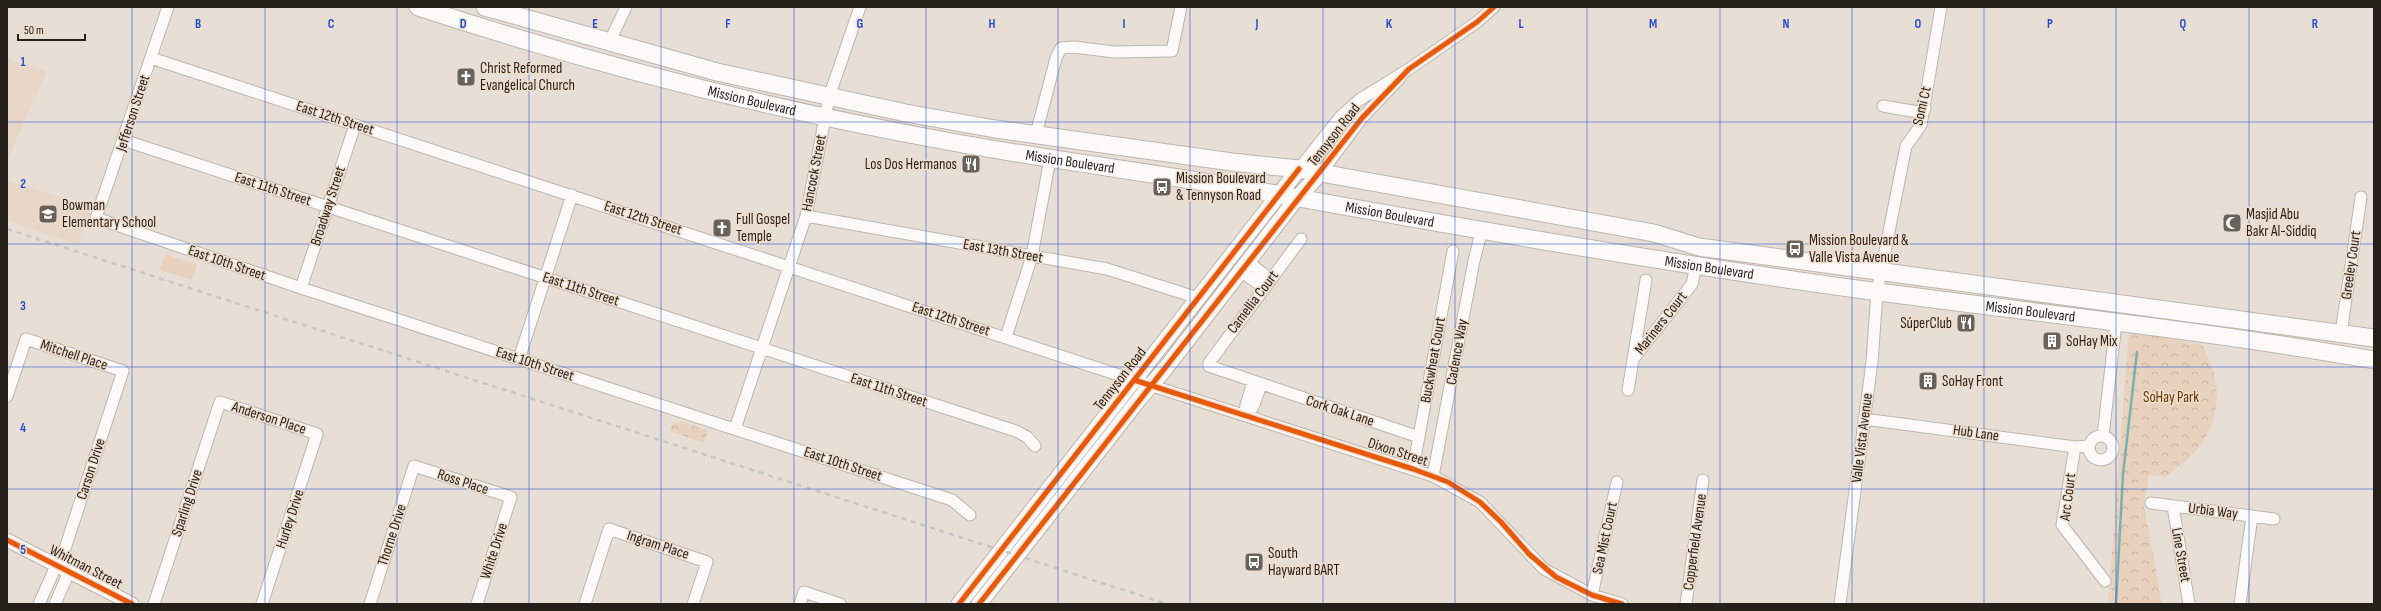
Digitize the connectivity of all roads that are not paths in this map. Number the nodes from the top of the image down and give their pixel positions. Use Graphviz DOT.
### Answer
graph roads {
  1 [pos="168,7"];
  2 [pos="418,7"];
  3 [pos="485,7"];
  4 [pos="626,7"];
  5 [pos="860,7"];
  6 [pos="1181,7"];
  7 [pos="1494,7"];
  8 [pos="1941,7"];
  9 [pos="525,13"];
  10 [pos="610,43"];
  11 [pos="151,58"];
  12 [pos="1409,70"];
  13 [pos="829,97"];
  14 [pos="1883,106"];
  15 [pos="1925,108"];
  16 [pos="825,117"];
  17 [pos="355,124"];
  18 [pos="1036,134"];
  19 [pos="123,140"];
  20 [pos="1050,159"];
  21 [pos="1299,169"];
  22 [pos="1320,174"];
  23 [pos="1278,194"];
  24 [pos="572,195"];
  25 [pos="2361,197"];
  26 [pos="1297,198"];
  27 [pos="327,207"];
  28 [pos="806,216"];
  29 [pos="96,218"];
  30 [pos="1482,229"];
  31 [pos="1301,239"];
  32 [pos="1453,251"];
  33 [pos="1032,256"];
  34 [pos="1696,265"];
  35 [pos="789,266"];
  36 [pos="1244,266"];
  37 [pos="1880,272"];
  38 [pos="545,278"];
  39 [pos="1646,280"];
  40 [pos="1267,284"];
  41 [pos="301,288"];
  42 [pos="1877,292"];
  43 [pos="1198,298"];
  44 [pos="2116,323"];
  45 [pos="2341,333"];
  46 [pos="1006,337"];
  47 [pos="2374,338"];
  48 [pos="762,348"];
  49 [pos="1634,358"];
  50 [pos="519,359"];
  51 [pos="2374,360"];
  52 [pos="1208,366"];
  53 [pos="123,371"];
  54 [pos="1134,380"];
  55 [pos="1257,384"];
  56 [pos="1151,385"];
  57 [pos="1628,390"];
  58 [pos="7,396"];
  59 [pos="220,402"];
  60 [pos="1245,414"];
  61 [pos="1864,419"];
  62 [pos="735,429"];
  63 [pos="317,434"];
  64 [pos="2103,436"];
  65 [pos="1418,437"];
  66 [pos="1035,446"];
  67 [pos="2089,446"];
  68 [pos="2075,447"];
  69 [pos="414,466"];
  70 [pos="1413,469"];
  71 [pos="1433,476"];
  72 [pos="1703,480"];
  73 [pos="1617,482"];
  74 [pos="511,497"];
  75 [pos="2151,502"];
  76 [pos="2173,506"];
  77 [pos="970,515"];
  78 [pos="2252,516"];
  79 [pos="2274,519"];
  80 [pos="7,540"];
  81 [pos="62,569"];
  82 [pos="2105,582"];
  83 [pos="1592,595"];
  84 [pos="39,604"];
  85 [pos="55,604"];
  86 [pos="132,604"];
  87 [pos="154,604"];
  88 [pos="262,604"];
  89 [pos="370,604"];
  90 [pos="477,604"];
  91 [pos="585,604"];
  92 [pos="693,604"];
  93 [pos="800,604"];
  94 [pos="840,604"];
  95 [pos="959,604"];
  96 [pos="979,604"];
  97 [pos="1622,604"];
  98 [pos="1686,604"];
  99 [pos="1840,604"];
  100 [pos="2189,604"];
  101 [pos="2240,604"];
  1 -- 11 [label="street, Jefferson Street"];
  2 -- 16 [label="main road, Mission Boulevard"];
  3 -- 9 [label="main road, Mission Boulevard"];
  4 -- 10 [label="street"];
  5 -- 13 [label="street, Hancock Street"];
  6 -- 18 [label="street"];
  7 -- 12 [label="street, Tennyson Road"];
  8 -- 15 [label="street, Somi Ct"];
  9 -- 10 [label="main road, Mission Boulevard"];
  10 -- 13 [label="main road, Mission Boulevard"];
  11 -- 17 [label="street, East 12th Street"];
  11 -- 19 [label="street, Jefferson Street"];
  12 -- 21 [label="street, Tennyson Road"];
  12 -- 22 [label="street, Tennyson Road"];
  13 -- 16 [label="street, Hancock Street"];
  13 -- 18 [label="main road, Mission Boulevard"];
  14 -- 15 [label="street"];
  15 -- 37 [label="street, Somi Ct"];
  16 -- 20 [label="main road, Mission Boulevard"];
  16 -- 28 [label="street, Hancock Street"];
  17 -- 24 [label="street, East 12th Street"];
  17 -- 27 [label="street, Broadway Street"];
  18 -- 21 [label="main road, Mission Boulevard"];
  19 -- 27 [label="street, East 11th Street"];
  19 -- 29 [label="street, Jefferson Street"];
  20 -- 23 [label="main road, Mission Boulevard"];
  20 -- 33 [label="street"];
  21 -- 22 [label="main road, Mission Boulevard"];
  21 -- 23 [label="main road, Tennyson Road"];
  22 -- 26 [label="main road, Tennyson Road"];
  22 -- 37 [label="main road, Mission Boulevard"];
  23 -- 26 [label="main road, Mission Boulevard"];
  23 -- 43 [label="main road, Tennyson Road"];
  24 -- 35 [label="street, East 12th Street"];
  24 -- 38 [label="street"];
  25 -- 45 [label="street, Greeley Court"];
  26 -- 30 [label="main road, Mission Boulevard"];
  26 -- 36 [label="main road, Tennyson Road"];
  27 -- 38 [label="street, East 11th Street"];
  27 -- 41 [label="street, Broadway Street"];
  28 -- 33 [label="street, East 13th Street"];
  28 -- 35 [label="street, Hancock Street"];
  29 -- 41 [label="street, East 10th Street"];
  30 -- 34 [label="main road, Mission Boulevard"];
  30 -- 71 [label="street, Cadence Way"];
  31 -- 40 [label="street, Camellia Court"];
  32 -- 65 [label="street, Buckwheat Court"];
  33 -- 43 [label="street, East 13th Street"];
  33 -- 46 [label="street"];
  34 -- 42 [label="main road, Mission Boulevard"];
  34 -- 49 [label="street, Mariners Court"];
  35 -- 46 [label="street, East 12th Street"];
  35 -- 48 [label="street, Hancock Street"];
  36 -- 40 [label="street"];
  36 -- 56 [label="main road, Tennyson Road"];
  37 -- 42 [label="street, Valle Vista Avenue"];
  37 -- 45 [label="main road, Mission Boulevard"];
  38 -- 48 [label="street, East 11th Street"];
  38 -- 50 [label="street"];
  39 -- 49 [label="street, Mariners Court"];
  40 -- 52 [label="street, Camellia Court"];
  41 -- 50 [label="street, East 10th Street"];
  42 -- 44 [label="main road, Mission Boulevard"];
  42 -- 61 [label="street, Valle Vista Avenue"];
  43 -- 54 [label="main road, Tennyson Road"];
  44 -- 51 [label="main road, Mission Boulevard"];
  44 -- 64 [label="street"];
  45 -- 47 [label="main road, Mission Boulevard"];
  46 -- 54 [label="street, East 12th Street"];
  48 -- 62 [label="street, Hancock Street"];
  48 -- 66 [label="street, East 11th Street"];
  49 -- 57 [label="street, Mariners Court"];
  50 -- 62 [label="street, East 10th Street"];
  52 -- 55 [label="street, Cork Oak Lane"];
  53 -- 58 [label="street, Mitchell Place"];
  53 -- 81 [label="street, Carson Drive"];
  54 -- 56 [label="street, Dixon Street"];
  54 -- 95 [label="main road, Tennyson Road"];
  55 -- 60 [label="street"];
  55 -- 65 [label="street, Cork Oak Lane"];
  56 -- 60 [label="street, Dixon Street"];
  56 -- 96 [label="main road, Tennyson Road"];
  59 -- 63 [label="street, Anderson Place"];
  59 -- 87 [label="street, Sparling Drive"];
  60 -- 70 [label="street, Dixon Street"];
  61 -- 68 [label="street, Hub Lane"];
  61 -- 99 [label="street, Valle Vista Avenue"];
  62 -- 77 [label="street, East 10th Street"];
  63 -- 88 [label="street, Hurley Drive"];
  64 -- 67 [label="street"];
  64 -- 67 [label="street"];
  65 -- 70 [label="street, Buckwheat Court"];
  67 -- 68 [label="street, Hub Lane"];
  68 -- 82 [label="street, Arc Court"];
  69 -- 74 [label="street, Ross Place"];
  69 -- 89 [label="street, Thorne Drive"];
  70 -- 71 [label="street, Dixon Street"];
  71 -- 83 [label="street, Dixon Street"];
  72 -- 98 [label="street, Copperfield Avenue"];
  73 -- 83 [label="street, Sea Mist Court"];
  74 -- 90 [label="street, White Drive"];
  75 -- 76 [label="street, Urbia Way"];
  76 -- 78 [label="street, Urbia Way"];
  76 -- 100 [label="street, Line Street"];
  78 -- 79 [label="street, Urbia Way"];
  78 -- 101 [label="street"];
  80 -- 81 [label="street, Whitman Street"];
  81 -- 84 [label="street, Carson Drive"];
  81 -- 85 [label="street, Carson Drive"];
  81 -- 86 [label="street, Whitman Street"];
  83 -- 97 [label="street, Dixon Street"];
  91 -- 92 [label="street, Ingram Place"];
  93 -- 94 [label="street"];
}
